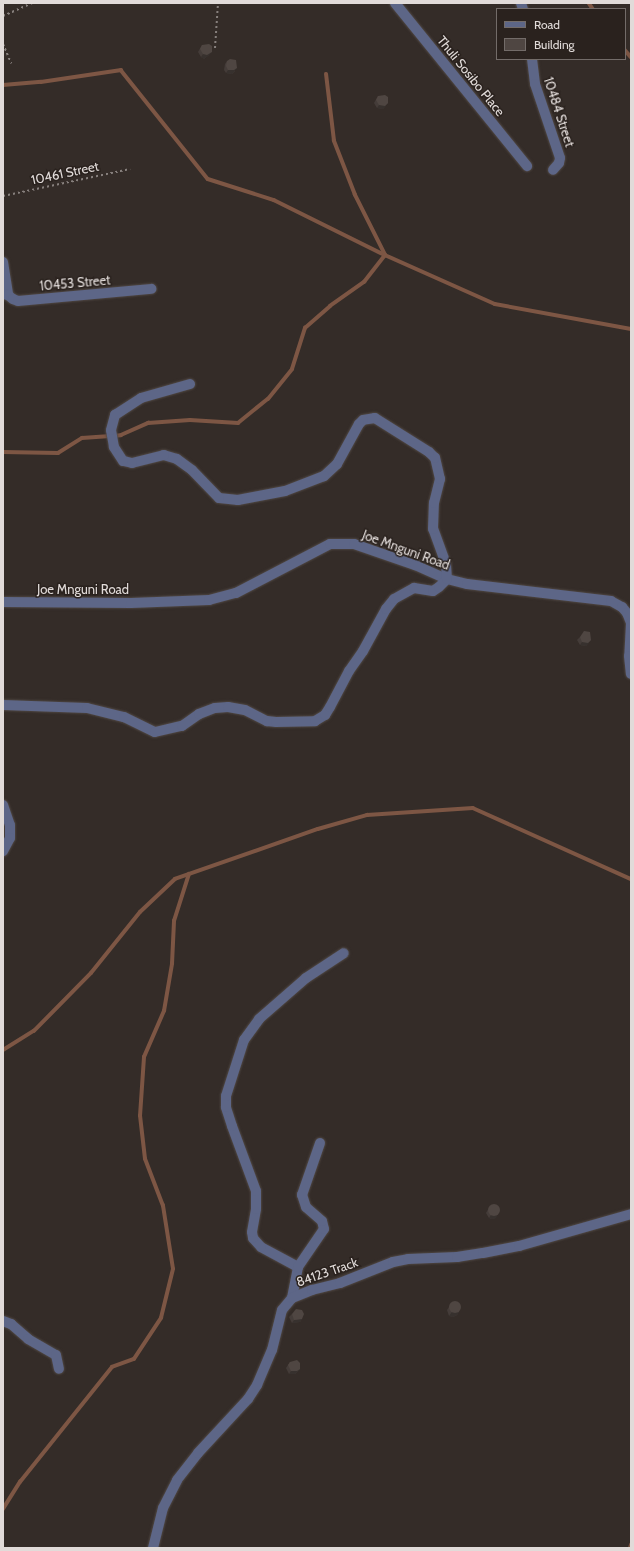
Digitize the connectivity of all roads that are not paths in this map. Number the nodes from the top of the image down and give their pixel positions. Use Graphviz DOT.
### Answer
graph roads {
  1 [pos="395,3"];
  2 [pos="532,60"];
  3 [pos="527,166"];
  4 [pos="553,170"];
  5 [pos="3,262"];
  6 [pos="152,289"];
  7 [pos="6,294"];
  8 [pos="190,384"];
  9 [pos="446,579"];
  10 [pos="3,602"];
  11 [pos="631,674"];
  12 [pos="3,705"];
  13 [pos="3,805"];
  14 [pos="3,851"];
  15 [pos="344,953"];
  16 [pos="320,1143"];
  17 [pos="631,1214"];
  18 [pos="298,1267"];
  19 [pos="292,1298"];
  20 [pos="3,1321"];
  21 [pos="59,1369"];
  22 [pos="153,1548"];
  1 -- 3 [label="street, Thuli Sosibo Place"];
  2 -- 4 [label="street, 10484 Street"];
  5 -- 7 [label="street"];
  6 -- 7 [label="street, 10453 Street"];
  8 -- 9 [label="street"];
  9 -- 10 [label="street, Joe Mnguni Road"];
  9 -- 11 [label="street, Joe Mnguni Road"];
  9 -- 12 [label="street"];
  13 -- 14 [label="street"];
  15 -- 18 [label="street"];
  16 -- 18 [label="street"];
  17 -- 19 [label="street, 84123 Track"];
  18 -- 19 [label="street"];
  19 -- 22 [label="street, 84123 Track"];
  20 -- 21 [label="street"];
}
